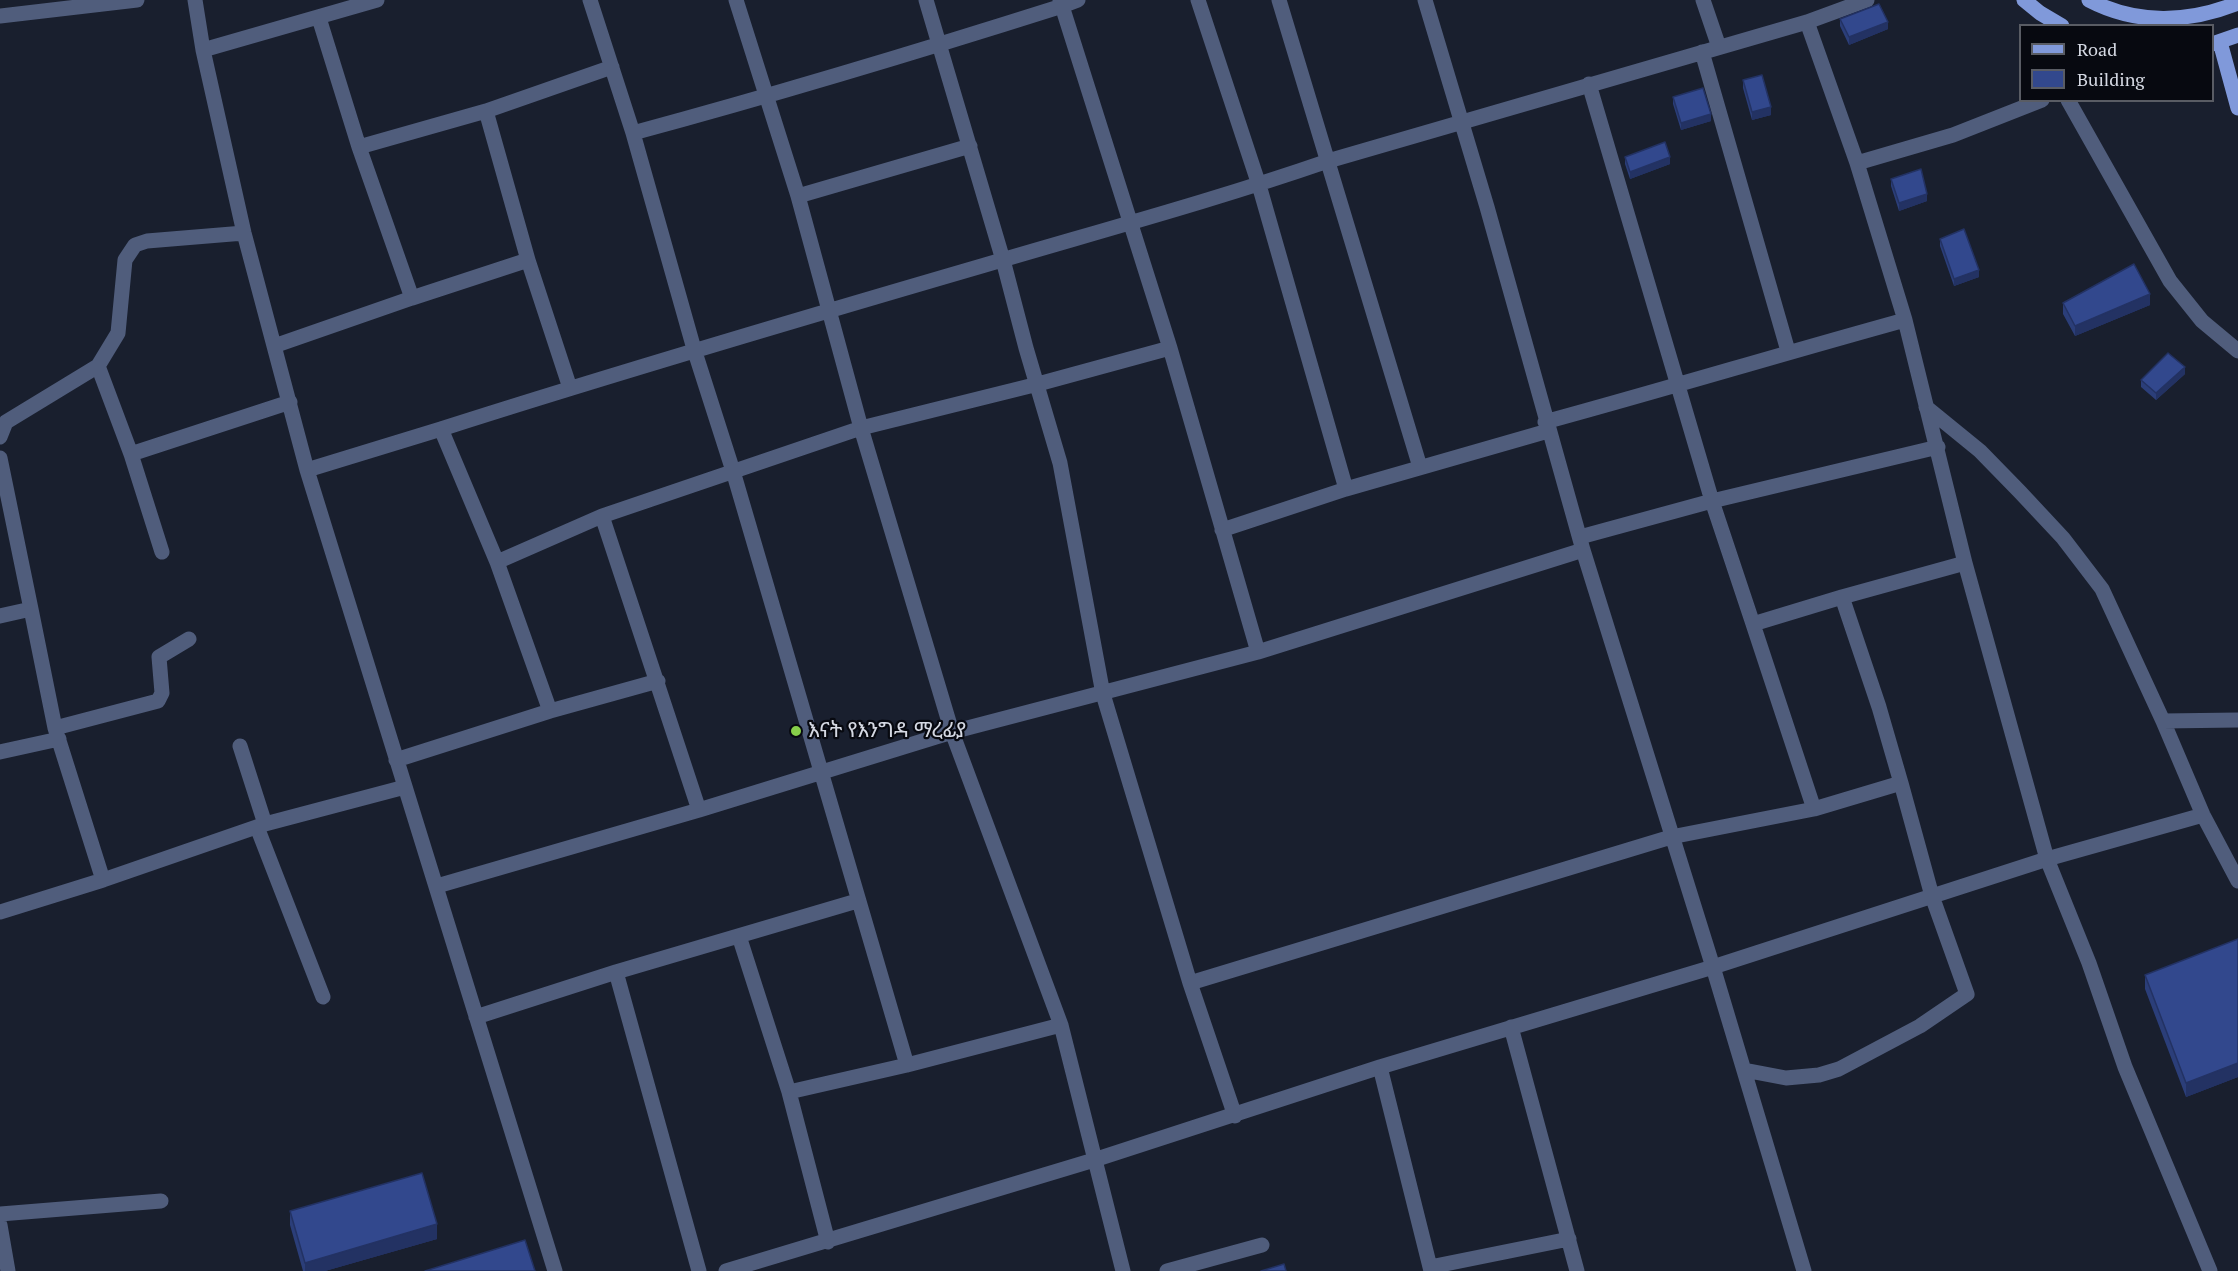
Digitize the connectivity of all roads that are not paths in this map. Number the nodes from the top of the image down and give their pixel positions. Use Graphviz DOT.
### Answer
graph roads {
  1 [pos="137,0"];
  2 [pos="195,0"];
  3 [pos="377,0"];
  4 [pos="590,0"];
  5 [pos="736,0"];
  6 [pos="926,0"];
  7 [pos="1078,0"];
  8 [pos="1198,0"];
  9 [pos="1280,0"];
  10 [pos="1425,0"];
  11 [pos="1704,0"];
  12 [pos="1867,0"];
  13 [pos="2024,0"];
  14 [pos="2089,0"];
  15 [pos="1061,3"];
  16 [pos="2238,3"];
  17 [pos="0,16"];
  18 [pos="319,18"];
  19 [pos="1807,22"];
  20 [pos="2059,24"];
  21 [pos="2238,35"];
  22 [pos="2216,43"];
  23 [pos="940,45"];
  24 [pos="1719,47"];
  25 [pos="203,50"];
  26 [pos="1702,52"];
  27 [pos="612,67"];
  28 [pos="1589,84"];
  29 [pos="766,97"];
  30 [pos="2037,102"];
  31 [pos="2069,102"];
  32 [pos="2238,108"];
  33 [pos="486,111"];
  34 [pos="1462,123"];
  35 [pos="633,133"];
  36 [pos="359,147"];
  37 [pos="970,147"];
  38 [pos="1328,161"];
  39 [pos="1857,163"];
  40 [pos="1259,185"];
  41 [pos="798,196"];
  42 [pos="1129,224"];
  43 [pos="244,233"];
  44 [pos="1004,260"];
  45 [pos="528,261"];
  46 [pos="412,298"];
  47 [pos="828,311"];
  48 [pos="1905,320"];
  49 [pos="274,346"];
  50 [pos="1170,348"];
  51 [pos="694,350"];
  52 [pos="1788,351"];
  53 [pos="2238,351"];
  54 [pos="98,366"];
  55 [pos="1038,384"];
  56 [pos="1678,386"];
  57 [pos="570,388"];
  58 [pos="290,402"];
  59 [pos="1926,407"];
  60 [pos="1547,427"];
  61 [pos="861,428"];
  62 [pos="441,429"];
  63 [pos="0,437"];
  64 [pos="1938,447"];
  65 [pos="131,454"];
  66 [pos="0,458"];
  67 [pos="1420,467"];
  68 [pos="308,470"];
  69 [pos="733,471"];
  70 [pos="1346,489"];
  71 [pos="1712,501"];
  72 [pos="602,516"];
  73 [pos="1222,530"];
  74 [pos="1581,544"];
  75 [pos="162,552"];
  76 [pos="497,562"];
  77 [pos="1965,563"];
  78 [pos="1842,597"];
  79 [pos="31,609"];
  80 [pos="0,616"];
  81 [pos="1753,624"];
  82 [pos="189,639"];
  83 [pos="1258,652"];
  84 [pos="658,681"];
  85 [pos="1103,694"];
  86 [pos="550,711"];
  87 [pos="2238,720"];
  88 [pos="2163,721"];
  89 [pos="952,732"];
  90 [pos="57,734"];
  91 [pos="240,746"];
  92 [pos="0,752"];
  93 [pos="396,760"];
  94 [pos="821,772"];
  95 [pos="1901,783"];
  96 [pos="405,787"];
  97 [pos="1814,809"];
  98 [pos="699,810"];
  99 [pos="2203,815"];
  100 [pos="261,825"];
  101 [pos="1671,837"];
  102 [pos="2047,858"];
  103 [pos="103,880"];
  104 [pos="2238,881"];
  105 [pos="437,886"];
  106 [pos="1932,896"];
  107 [pos="857,901"];
  108 [pos="0,912"];
  109 [pos="739,936"];
  110 [pos="1713,967"];
  111 [pos="616,972"];
  112 [pos="1190,983"];
  113 [pos="323,997"];
  114 [pos="476,1017"];
  115 [pos="1061,1025"];
  116 [pos="1511,1027"];
  117 [pos="907,1065"];
  118 [pos="1380,1067"];
  119 [pos="1744,1070"];
  120 [pos="789,1092"];
  121 [pos="1235,1116"];
  122 [pos="1094,1160"];
  123 [pos="161,1200"];
  124 [pos="0,1214"];
  125 [pos="0,1225"];
  126 [pos="1569,1239"];
  127 [pos="828,1242"];
  128 [pos="1262,1245"];
  129 [pos="1431,1269"];
  130 [pos="8,1271"];
  131 [pos="555,1271"];
  132 [pos="699,1271"];
  133 [pos="726,1271"];
  134 [pos="1123,1271"];
  135 [pos="1167,1271"];
  136 [pos="1577,1271"];
  137 [pos="1804,1271"];
  138 [pos="2210,1271"];
  1 -- 17 [label="street"];
  2 -- 25 [label="street"];
  3 -- 18 [label="street"];
  4 -- 27 [label="street"];
  5 -- 29 [label="street"];
  6 -- 23 [label="street"];
  7 -- 15 [label="street"];
  8 -- 40 [label="street"];
  9 -- 38 [label="street"];
  10 -- 34 [label="street"];
  11 -- 24 [label="street"];
  12 -- 19 [label="street"];
  13 -- 20 [label="main road"];
  14 -- 16 [label="main road"];
  15 -- 23 [label="street"];
  15 -- 42 [label="street"];
  18 -- 25 [label="street"];
  18 -- 36 [label="street"];
  19 -- 24 [label="street"];
  19 -- 39 [label="street"];
  21 -- 22 [label="main road"];
  22 -- 32 [label="main road"];
  23 -- 29 [label="street"];
  23 -- 37 [label="street"];
  24 -- 26 [label="street"];
  25 -- 43 [label="street"];
  26 -- 28 [label="street"];
  26 -- 52 [label="street"];
  27 -- 33 [label="street"];
  27 -- 35 [label="street"];
  28 -- 34 [label="street"];
  28 -- 56 [label="street"];
  29 -- 35 [label="street"];
  29 -- 41 [label="street"];
  30 -- 39 [label="street"];
  31 -- 53 [label="street"];
  33 -- 36 [label="street"];
  33 -- 45 [label="street"];
  34 -- 38 [label="street"];
  34 -- 60 [label="street"];
  35 -- 51 [label="street"];
  36 -- 46 [label="street"];
  37 -- 41 [label="street"];
  37 -- 44 [label="street"];
  38 -- 40 [label="street"];
  38 -- 67 [label="street"];
  39 -- 48 [label="street"];
  40 -- 42 [label="street"];
  40 -- 70 [label="street"];
  41 -- 47 [label="street"];
  42 -- 44 [label="street"];
  42 -- 50 [label="street"];
  43 -- 49 [label="street"];
  43 -- 54 [label="street"];
  44 -- 47 [label="street"];
  44 -- 55 [label="street"];
  45 -- 46 [label="street"];
  45 -- 57 [label="street"];
  46 -- 49 [label="street"];
  47 -- 51 [label="street"];
  47 -- 61 [label="street"];
  48 -- 52 [label="street"];
  48 -- 59 [label="street"];
  49 -- 58 [label="street"];
  50 -- 55 [label="street"];
  50 -- 73 [label="street"];
  51 -- 57 [label="street"];
  51 -- 69 [label="street"];
  52 -- 56 [label="street"];
  54 -- 63 [label="street"];
  54 -- 65 [label="street"];
  55 -- 61 [label="street"];
  55 -- 85 [label="street"];
  56 -- 60 [label="street"];
  56 -- 71 [label="street"];
  57 -- 62 [label="street"];
  58 -- 65 [label="street"];
  58 -- 68 [label="street"];
  59 -- 64 [label="street"];
  59 -- 88 [label="street"];
  60 -- 67 [label="street"];
  60 -- 74 [label="street"];
  61 -- 69 [label="street"];
  61 -- 89 [label="street"];
  62 -- 68 [label="street"];
  62 -- 76 [label="street"];
  64 -- 71 [label="street"];
  64 -- 77 [label="street"];
  65 -- 75 [label="street"];
  66 -- 79 [label="street"];
  67 -- 70 [label="street"];
  68 -- 93 [label="street"];
  69 -- 72 [label="street"];
  69 -- 94 [label="street"];
  70 -- 73 [label="street"];
  71 -- 74 [label="street"];
  71 -- 81 [label="street"];
  72 -- 76 [label="street"];
  72 -- 84 [label="street"];
  73 -- 83 [label="street"];
  74 -- 83 [label="street"];
  74 -- 101 [label="street"];
  76 -- 86 [label="street"];
  77 -- 78 [label="street"];
  77 -- 102 [label="street"];
  78 -- 81 [label="street"];
  78 -- 95 [label="street"];
  79 -- 80 [label="street"];
  79 -- 90 [label="street"];
  81 -- 97 [label="street"];
  82 -- 90 [label="street"];
  83 -- 85 [label="street"];
  84 -- 86 [label="street"];
  84 -- 98 [label="street"];
  85 -- 89 [label="street"];
  85 -- 112 [label="street"];
  86 -- 93 [label="street"];
  87 -- 88 [label="street"];
  88 -- 99 [label="street"];
  89 -- 94 [label="street"];
  89 -- 115 [label="street"];
  90 -- 92 [label="street"];
  90 -- 103 [label="street"];
  91 -- 100 [label="street"];
  93 -- 96 [label="street"];
  94 -- 98 [label="street"];
  94 -- 107 [label="street"];
  95 -- 97 [label="street"];
  95 -- 106 [label="street"];
  96 -- 100 [label="street"];
  96 -- 105 [label="street"];
  97 -- 101 [label="street"];
  98 -- 105 [label="street"];
  99 -- 102 [label="street"];
  99 -- 104 [label="street"];
  100 -- 103 [label="street"];
  100 -- 113 [label="street"];
  101 -- 110 [label="street"];
  101 -- 112 [label="street"];
  102 -- 106 [label="street"];
  102 -- 138 [label="street"];
  103 -- 108 [label="street"];
  105 -- 114 [label="street"];
  106 -- 110 [label="street"];
  106 -- 119 [label="street"];
  107 -- 109 [label="street"];
  107 -- 117 [label="street"];
  109 -- 111 [label="street"];
  109 -- 120 [label="street"];
  110 -- 116 [label="street"];
  110 -- 119 [label="street"];
  111 -- 114 [label="street"];
  111 -- 132 [label="street"];
  112 -- 121 [label="street"];
  114 -- 131 [label="street"];
  115 -- 117 [label="street"];
  115 -- 122 [label="street"];
  116 -- 118 [label="street"];
  116 -- 126 [label="street"];
  117 -- 120 [label="street"];
  118 -- 121 [label="street"];
  118 -- 129 [label="street"];
  119 -- 137 [label="street"];
  120 -- 127 [label="street"];
  121 -- 122 [label="street"];
  122 -- 127 [label="street"];
  122 -- 134 [label="street"];
  123 -- 124 [label="street"];
  125 -- 130 [label="street"];
  126 -- 129 [label="street"];
  126 -- 136 [label="street"];
  127 -- 133 [label="street"];
  128 -- 135 [label="street"];
}
